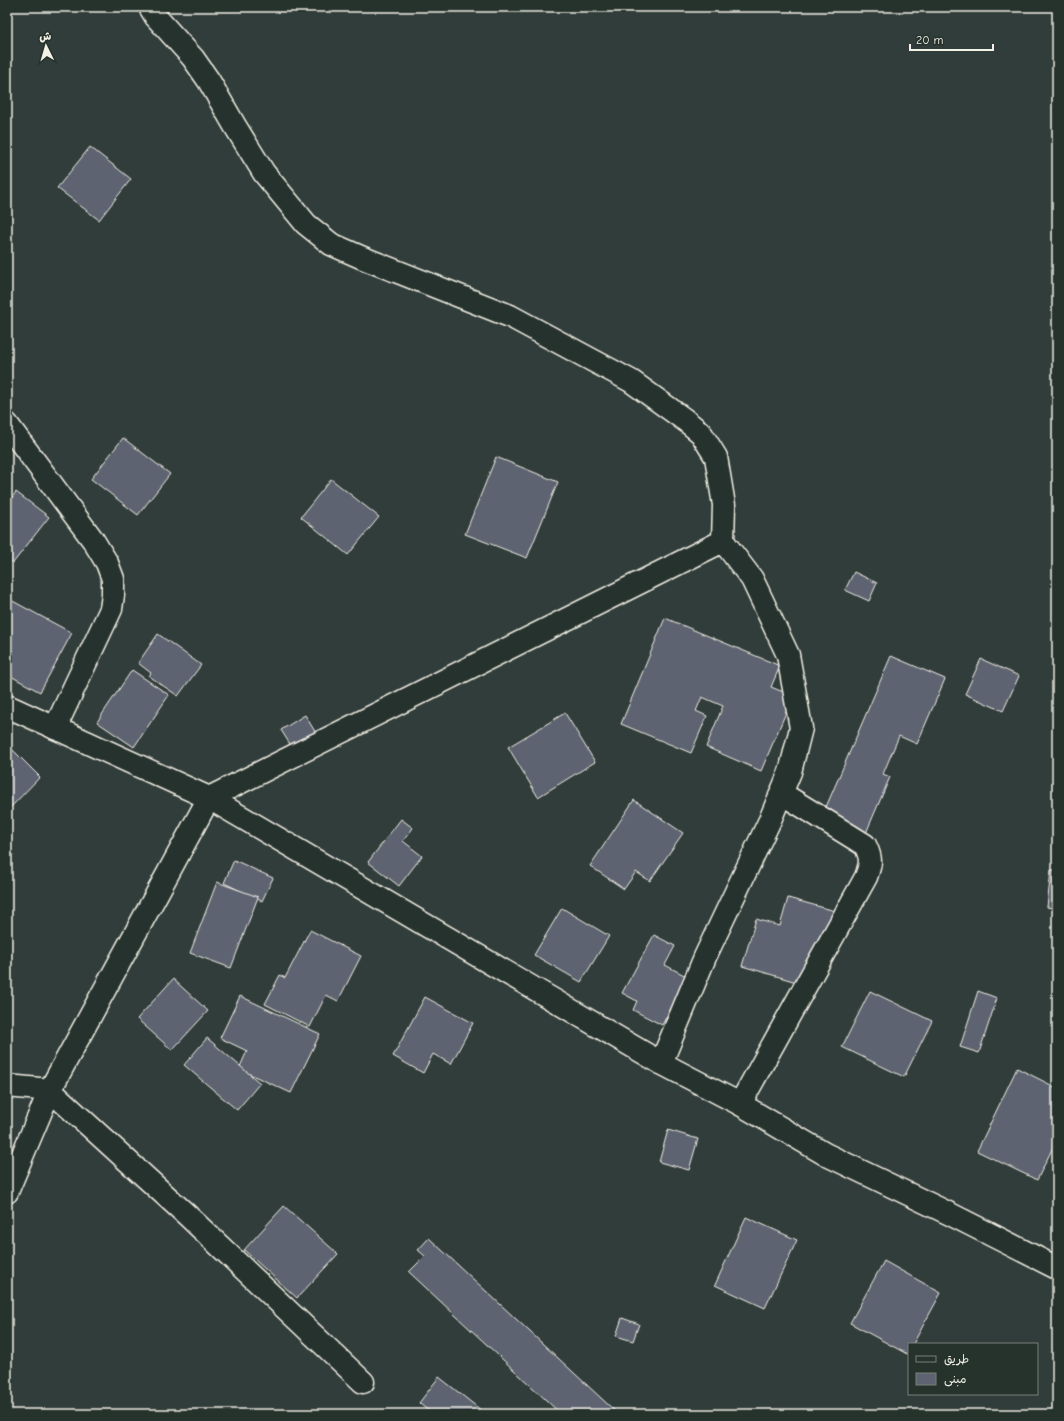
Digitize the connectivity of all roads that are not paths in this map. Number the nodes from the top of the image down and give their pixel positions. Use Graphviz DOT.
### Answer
graph roads {
  1 [pos="150,7"];
  2 [pos="7,424"];
  3 [pos="723,541"];
  4 [pos="7,706"];
  5 [pos="55,728"];
  6 [pos="781,793"];
  7 [pos="209,798"];
  8 [pos="661,1063"];
  9 [pos="7,1086"];
  10 [pos="50,1090"];
  11 [pos="740,1104"];
  12 [pos="7,1192"];
  13 [pos="1057,1268"];
  14 [pos="363,1382"];
  1 -- 3 [label="street"];
  2 -- 5 [label="street"];
  3 -- 6 [label="street"];
  3 -- 7 [label="street"];
  4 -- 5 [label="street"];
  5 -- 7 [label="street"];
  6 -- 8 [label="street"];
  6 -- 11 [label="street"];
  7 -- 8 [label="street"];
  7 -- 10 [label="street"];
  8 -- 11 [label="street"];
  9 -- 10 [label="street"];
  10 -- 12 [label="street"];
  10 -- 14 [label="street"];
  11 -- 13 [label="street"];
}
